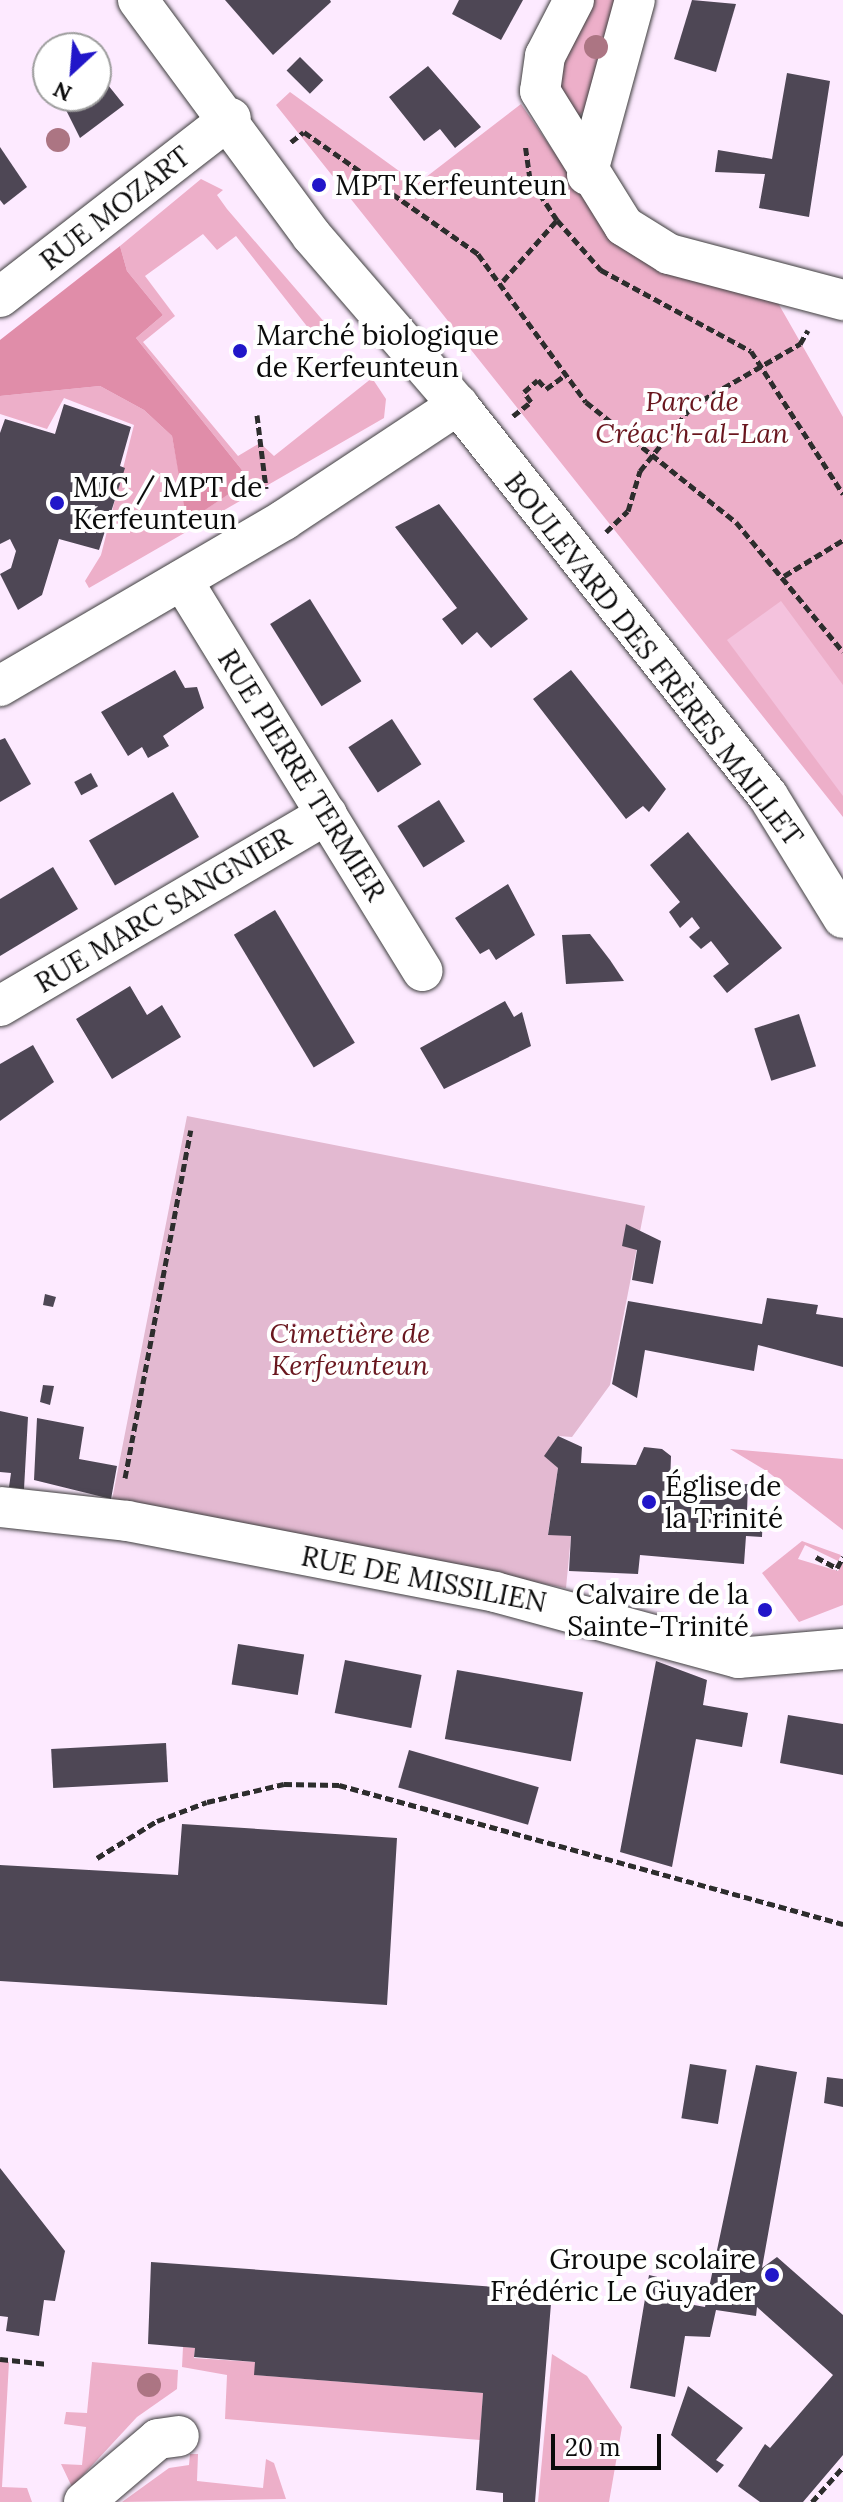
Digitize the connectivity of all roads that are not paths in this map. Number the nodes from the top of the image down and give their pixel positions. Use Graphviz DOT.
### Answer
graph roads {
  1 [pos="138,0"];
  2 [pos="574,0"];
  3 [pos="635,0"];
  4 [pos="231,118"];
  5 [pos="587,175"];
  6 [pos="0,297"];
  7 [pos="829,297"];
  8 [pos="387,308"];
  9 [pos="458,405"];
  10 [pos="182,580"];
  11 [pos="0,686"];
  12 [pos="327,814"];
  13 [pos="841,909"];
  14 [pos="423,971"];
  15 [pos="0,1006"];
  16 [pos="0,1507"];
  17 [pos="843,1649"];
  18 [pos="179,2436"];
  19 [pos="84,2502"];
  1 -- 4 [label="street, BOULEVARD DES FRÈRES MAILLET"];
  2 -- 5 [label="street"];
  3 -- 5 [label="street"];
  4 -- 6 [label="street, RUE MOZART"];
  4 -- 8 [label="street, BOULEVARD DES FRÈRES MAILLET"];
  4 -- 8 [label="street, BOULEVARD DES FRÈRES MAILLET"];
  5 -- 7 [label="street"];
  8 -- 9 [label="street, BOULEVARD DES FRÈRES MAILLET"];
  9 -- 10 [label="street"];
  9 -- 13 [label="street, BOULEVARD DES FRÈRES MAILLET"];
  10 -- 11 [label="street"];
  10 -- 12 [label="street, RUE PIERRE TERMIER"];
  12 -- 14 [label="street, RUE PIERRE TERMIER"];
  12 -- 15 [label="street, RUE MARC SANGNIER"];
  16 -- 17 [label="street, RUE DE MISSILIEN"];
  18 -- 19 [label="street"];
}
